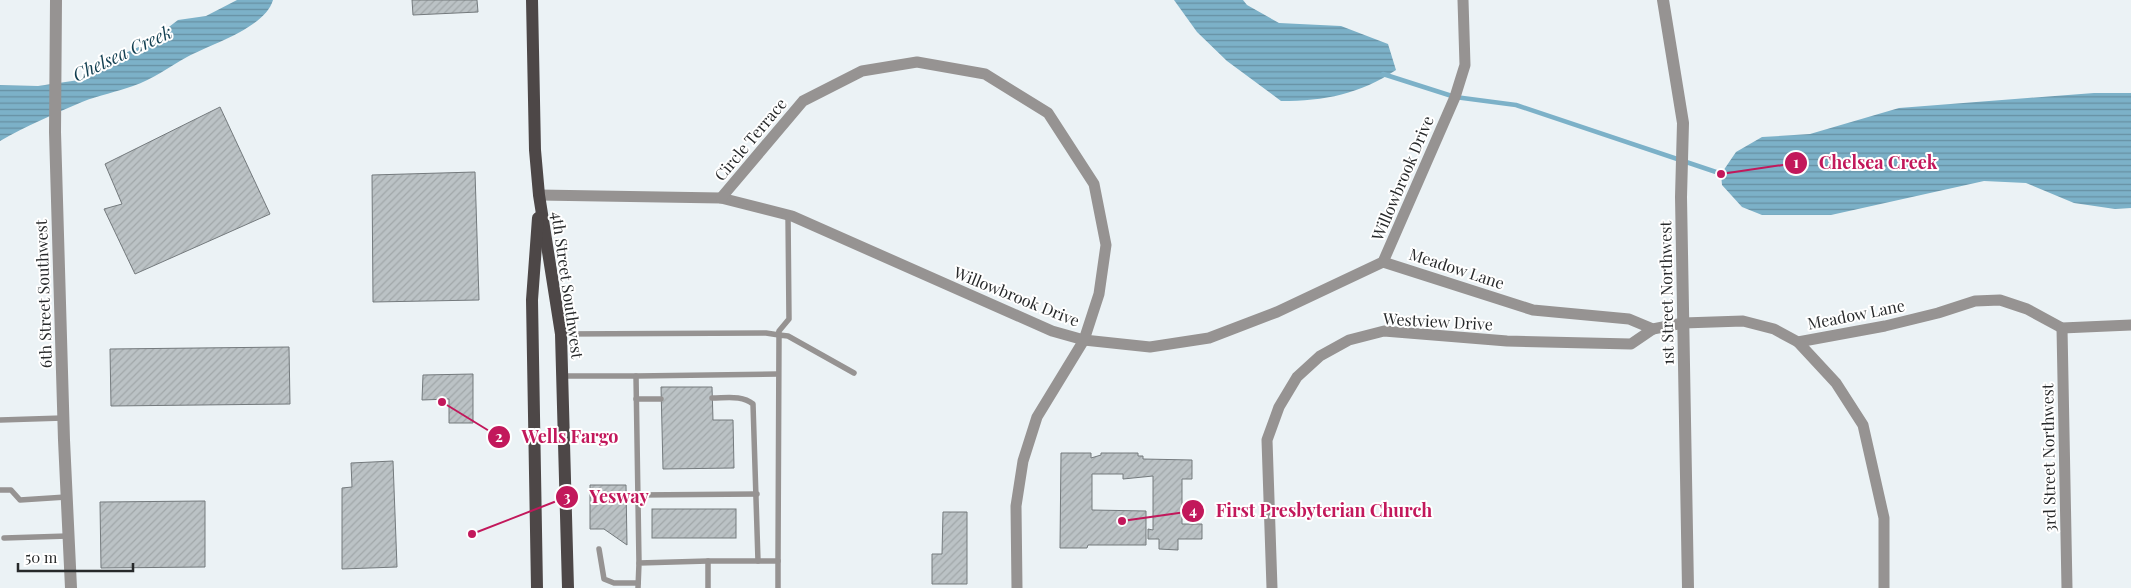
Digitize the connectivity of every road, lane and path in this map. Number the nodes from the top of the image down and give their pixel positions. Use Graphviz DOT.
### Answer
graph roads {
  1 [pos="56,0"];
  2 [pos="532,0"];
  3 [pos="1463,0"];
  4 [pos="1663,0"];
  5 [pos="539,195"];
  6 [pos="721,198"];
  7 [pos="788,215"];
  8 [pos="1383,262"];
  9 [pos="1683,323"];
  10 [pos="2131,325"];
  11 [pos="2062,328"];
  12 [pos="1653,329"];
  13 [pos="561,334"];
  14 [pos="778,335"];
  15 [pos="1084,340"];
  16 [pos="1798,342"];
  17 [pos="854,373"];
  18 [pos="778,374"];
  19 [pos="563,376"];
  20 [pos="636,376"];
  21 [pos="636,398"];
  22 [pos="712,398"];
  23 [pos="661,399"];
  24 [pos="63,418"];
  25 [pos="0,420"];
  26 [pos="0,490"];
  27 [pos="757,494"];
  28 [pos="638,495"];
  29 [pos="66,497"];
  30 [pos="68,536"];
  31 [pos="4,538"];
  32 [pos="600,549"];
  33 [pos="758,561"];
  34 [pos="778,561"];
  35 [pos="639,562"];
  36 [pos="708,562"];
  37 [pos="638,586"];
  38 [pos="71,588"];
  39 [pos="538,588"];
  40 [pos="568,588"];
  41 [pos="708,588"];
  42 [pos="778,588"];
  43 [pos="1018,588"];
  44 [pos="1272,588"];
  45 [pos="1688,588"];
  46 [pos="1884,588"];
  47 [pos="2067,588"];
  1 -- 24 [label="street, 6th Street Southwest"];
  2 -- 5 [label="main road, 4th Street Southwest"];
  3 -- 8 [label="street, Willowbrook Drive"];
  4 -- 9 [label="street, 1st Street Northwest"];
  5 -- 6 [label="street, Willowbrook Drive"];
  5 -- 13 [label="main road, 4th Street Southwest"];
  5 -- 39 [label="main road, 4th Street Southwest"];
  6 -- 7 [label="street, Willowbrook Drive"];
  6 -- 15 [label="street, Circle Terrace"];
  7 -- 14 [label="lane"];
  7 -- 15 [label="street, Willowbrook Drive"];
  8 -- 12 [label="street, Meadow Lane"];
  8 -- 15 [label="street, Willowbrook Drive"];
  9 -- 12 [label="street, Meadow Lane"];
  9 -- 16 [label="street, Meadow Lane"];
  9 -- 45 [label="street, 1st Street Northwest"];
  10 -- 11 [label="street"];
  11 -- 16 [label="street, Meadow Lane"];
  11 -- 47 [label="street, 3rd Street Northwest"];
  12 -- 44 [label="street, Westview Drive"];
  13 -- 14 [label="lane"];
  13 -- 19 [label="main road, 4th Street Southwest"];
  14 -- 17 [label="lane"];
  14 -- 18 [label="lane"];
  15 -- 43 [label="street, Circle Terrace"];
  16 -- 46 [label="street"];
  18 -- 20 [label="lane"];
  18 -- 34 [label="lane"];
  19 -- 20 [label="lane"];
  19 -- 40 [label="main road, 4th Street Southwest"];
  20 -- 21 [label="lane"];
  21 -- 23 [label="lane"];
  21 -- 28 [label="lane"];
  22 -- 27 [label="lane"];
  24 -- 25 [label="lane"];
  24 -- 29 [label="street, 6th Street Southwest"];
  26 -- 29 [label="lane"];
  27 -- 28 [label="lane"];
  27 -- 33 [label="lane"];
  28 -- 35 [label="lane"];
  29 -- 30 [label="street, 6th Street Southwest"];
  30 -- 31 [label="lane"];
  30 -- 38 [label="street, 6th Street Southwest"];
  32 -- 37 [label="lane"];
  33 -- 34 [label="lane"];
  33 -- 36 [label="lane"];
  34 -- 42 [label="lane"];
  35 -- 36 [label="lane"];
  35 -- 37 [label="lane"];
  36 -- 41 [label="lane"];
}
